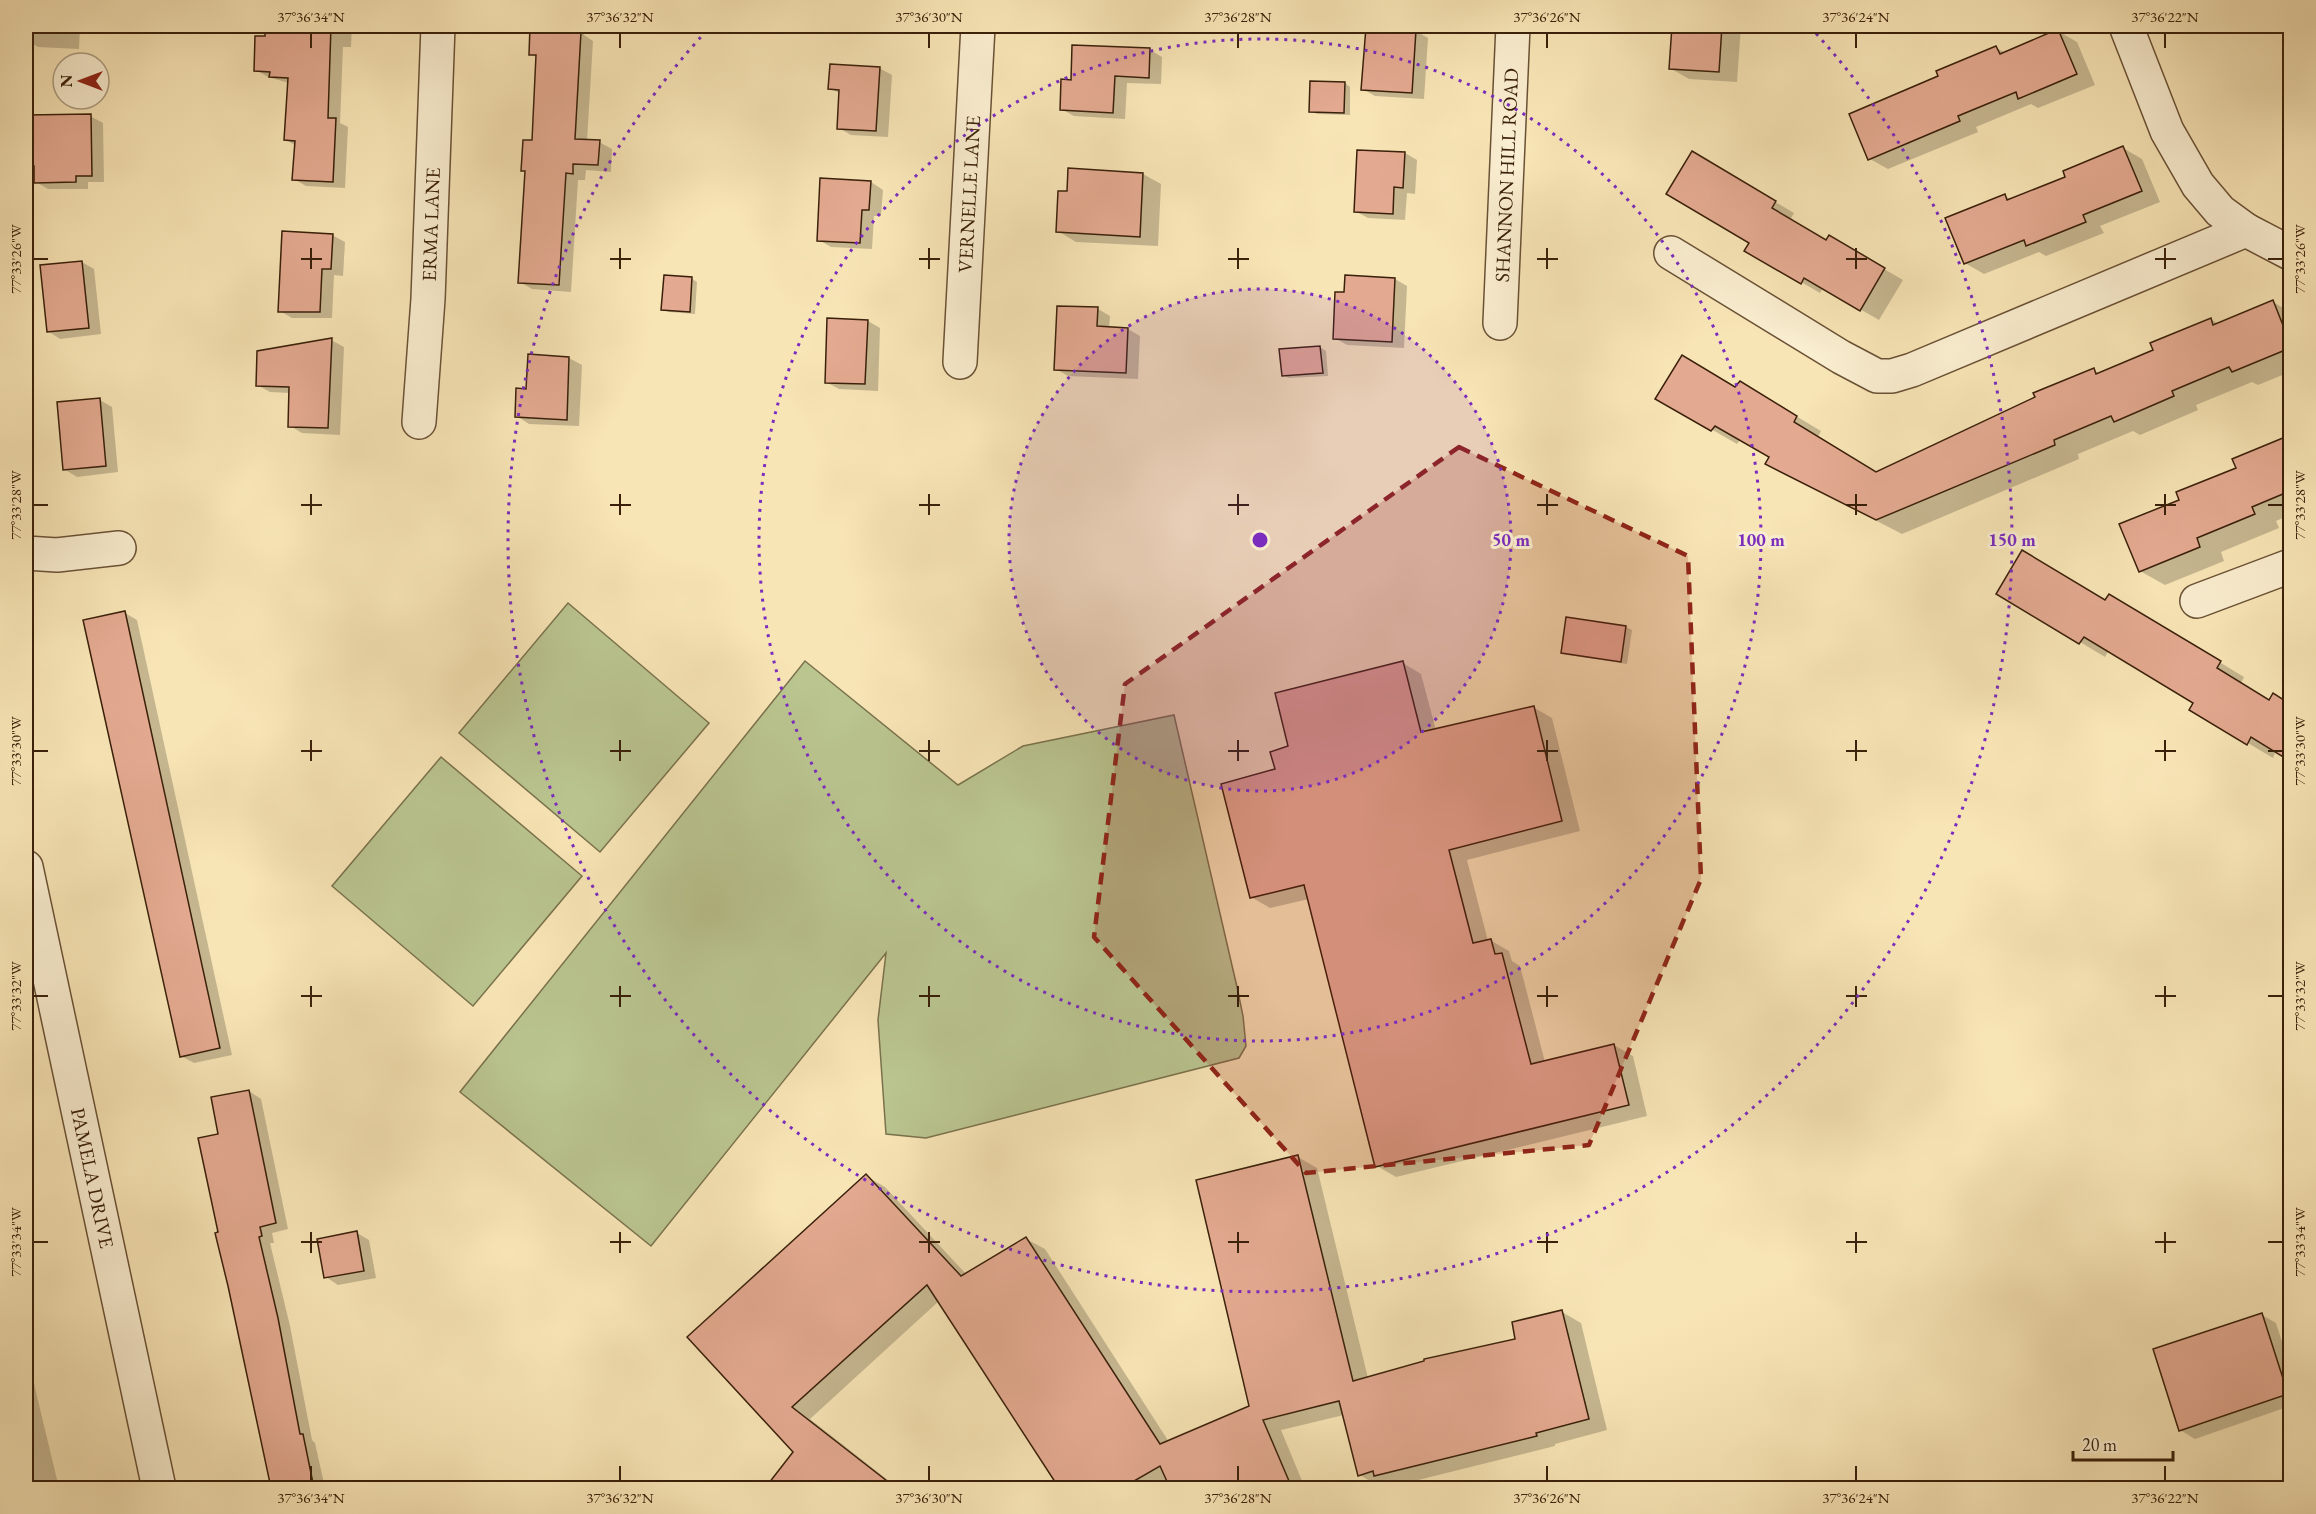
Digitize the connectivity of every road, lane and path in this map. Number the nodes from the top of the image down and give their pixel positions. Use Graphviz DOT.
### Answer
graph roads {
  1 [pos="438,26"];
  2 [pos="978,26"];
  3 [pos="1513,26"];
  4 [pos="2126,26"];
  5 [pos="2246,230"];
  6 [pos="1671,253"];
  7 [pos="2290,253"];
  8 [pos="1500,323"];
  9 [pos="960,362"];
  10 [pos="419,423"];
  11 [pos="119,548"];
  12 [pos="26,553"];
  13 [pos="2290,566"];
  14 [pos="2197,601"];
  15 [pos="26,867"];
  16 [pos="159,1488"];
  1 -- 10 [label="street, ERMA LANE"];
  2 -- 9 [label="street, VERNELLE LANE"];
  3 -- 8 [label="street, SHANNON HILL ROAD"];
  4 -- 5 [label="street"];
  5 -- 6 [label="street"];
  5 -- 7 [label="street"];
  11 -- 12 [label="street"];
  13 -- 14 [label="street"];
  15 -- 16 [label="street, PAMELA DRIVE"];
}
